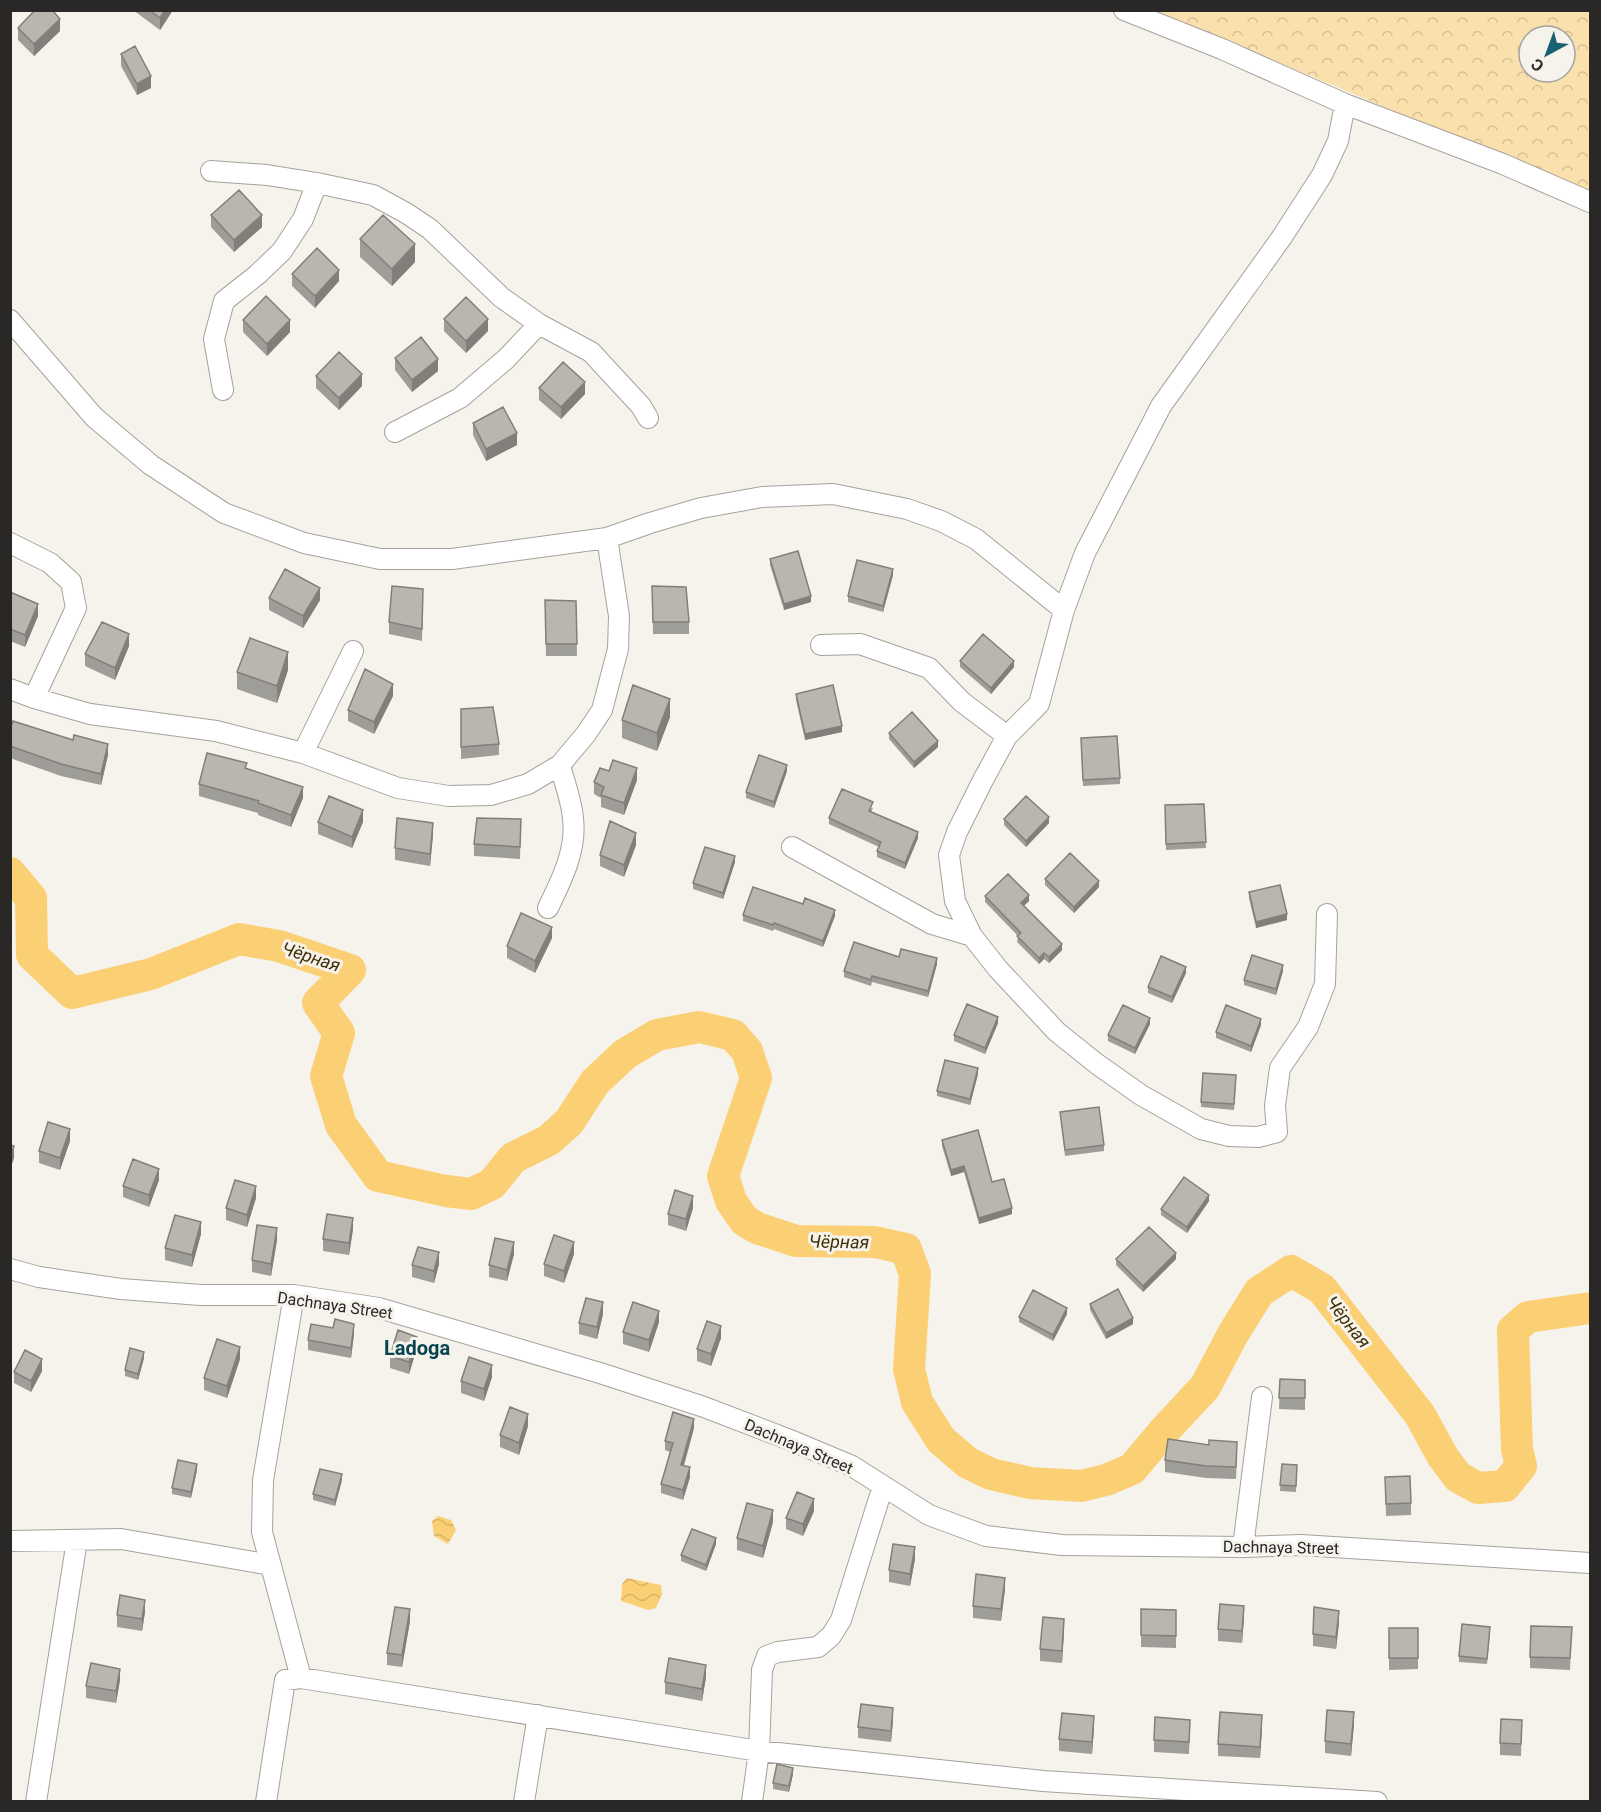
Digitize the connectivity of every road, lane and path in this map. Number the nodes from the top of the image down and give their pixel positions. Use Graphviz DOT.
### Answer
graph roads {
  1 [pos="1124,10"];
  2 [pos="1346,104"];
  3 [pos="212,171"];
  4 [pos="317,183"];
  5 [pos="1590,202"];
  6 [pos="10,320"];
  7 [pos="539,324"];
  8 [pos="223,390"];
  9 [pos="648,418"];
  10 [pos="395,432"];
  11 [pos="607,538"];
  12 [pos="10,543"];
  13 [pos="1064,610"];
  14 [pos="821,645"];
  15 [pos="353,651"];
  16 [pos="10,689"];
  17 [pos="34,698"];
  18 [pos="1007,736"];
  19 [pos="303,753"];
  20 [pos="560,765"];
  21 [pos="792,847"];
  22 [pos="549,908"];
  23 [pos="1327,914"];
  24 [pos="972,936"];
  25 [pos="10,1269"];
  26 [pos="294,1295"];
  27 [pos="1262,1397"];
  28 [pos="883,1486"];
  29 [pos="78,1540"];
  30 [pos="10,1541"];
  31 [pos="1244,1546"];
  32 [pos="1590,1563"];
  33 [pos="271,1565"];
  34 [pos="301,1678"];
  35 [pos="538,1715"];
  36 [pos="759,1751"];
  37 [pos="36,1802"];
  38 [pos="266,1802"];
  39 [pos="524,1802"];
  40 [pos="752,1802"];
  41 [pos="1377,1802"];
  1 -- 2 [label="street"];
  2 -- 5 [label="street"];
  2 -- 13 [label="street"];
  3 -- 4 [label="street"];
  4 -- 7 [label="street"];
  4 -- 8 [label="street"];
  6 -- 11 [label="street"];
  7 -- 9 [label="street"];
  7 -- 10 [label="street"];
  11 -- 13 [label="street"];
  11 -- 20 [label="street"];
  12 -- 17 [label="street"];
  13 -- 18 [label="street"];
  14 -- 18 [label="street"];
  15 -- 19 [label="street"];
  16 -- 17 [label="street"];
  17 -- 19 [label="street"];
  18 -- 24 [label="street"];
  19 -- 20 [label="street"];
  20 -- 22 [label="street"];
  21 -- 24 [label="street"];
  23 -- 24 [label="street"];
  25 -- 26 [label="street, Dachnaya Street"];
  26 -- 28 [label="street, Dachnaya Street"];
  26 -- 33 [label="street"];
  27 -- 31 [label="street"];
  28 -- 31 [label="street, Dachnaya Street"];
  28 -- 36 [label="street"];
  29 -- 30 [label="street"];
  29 -- 33 [label="street"];
  29 -- 37 [label="street"];
  31 -- 32 [label="street, Dachnaya Street"];
  33 -- 34 [label="street"];
  34 -- 35 [label="street"];
  34 -- 38 [label="street"];
  35 -- 36 [label="street"];
  35 -- 39 [label="street"];
  36 -- 40 [label="street"];
  36 -- 41 [label="street"];
}
